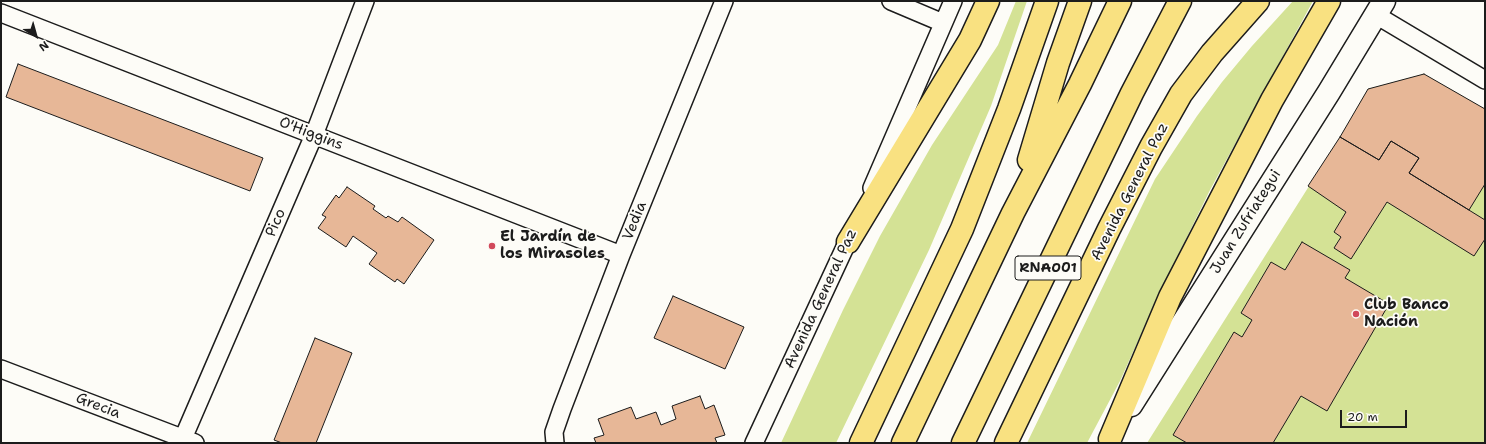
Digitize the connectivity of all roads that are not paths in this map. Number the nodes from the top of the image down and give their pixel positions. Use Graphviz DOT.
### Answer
graph roads {
  1 [pos="365,1"];
  2 [pos="724,1"];
  3 [pos="891,1"];
  4 [pos="953,1"];
  5 [pos="988,1"];
  6 [pos="1046,1"];
  7 [pos="1080,1"];
  8 [pos="1120,1"];
  9 [pos="1180,1"];
  10 [pos="1196,1"];
  11 [pos="1258,1"];
  12 [pos="1329,1"];
  13 [pos="1380,8"];
  14 [pos="1,13"];
  15 [pos="943,23"];
  16 [pos="1485,80"];
  17 [pos="1132,93"];
  18 [pos="314,135"];
  19 [pos="1013,213"];
  20 [pos="848,242"];
  21 [pos="621,255"];
  22 [pos="1,369"];
  23 [pos="186,441"];
  24 [pos="1108,441"];
  25 [pos="555,443"];
  26 [pos="754,443"];
  27 [pos="861,443"];
  28 [pos="903,443"];
  29 [pos="963,443"];
  30 [pos="1006,443"];
  1 -- 18 [label="street, Pico"];
  2 -- 21 [label="street, Vedia"];
  3 -- 15 [label="street"];
  4 -- 15 [label="street, Avenida General Paz"];
  5 -- 20 [label="highway"];
  6 -- 27 [label="highway"];
  7 -- 19 [label="highway"];
  8 -- 19 [label="highway, RNA001"];
  9 -- 17 [label="highway, RNA001"];
  10 -- 17 [label="highway"];
  11 -- 30 [label="highway, Avenida General Paz"];
  12 -- 24 [label="highway"];
  13 -- 16 [label="street"];
  13 -- 24 [label="street, Juan Zufriategui"];
  14 -- 18 [label="street, O'Higgins"];
  15 -- 20 [label="street, Avenida General Paz"];
  17 -- 29 [label="highway, RNA001"];
  18 -- 21 [label="street, O'Higgins"];
  18 -- 23 [label="street, Pico"];
  19 -- 28 [label="highway, RNA001"];
  20 -- 26 [label="street, Avenida General Paz"];
  21 -- 25 [label="street, Vedia"];
  22 -- 23 [label="street, Grecia"];
}
